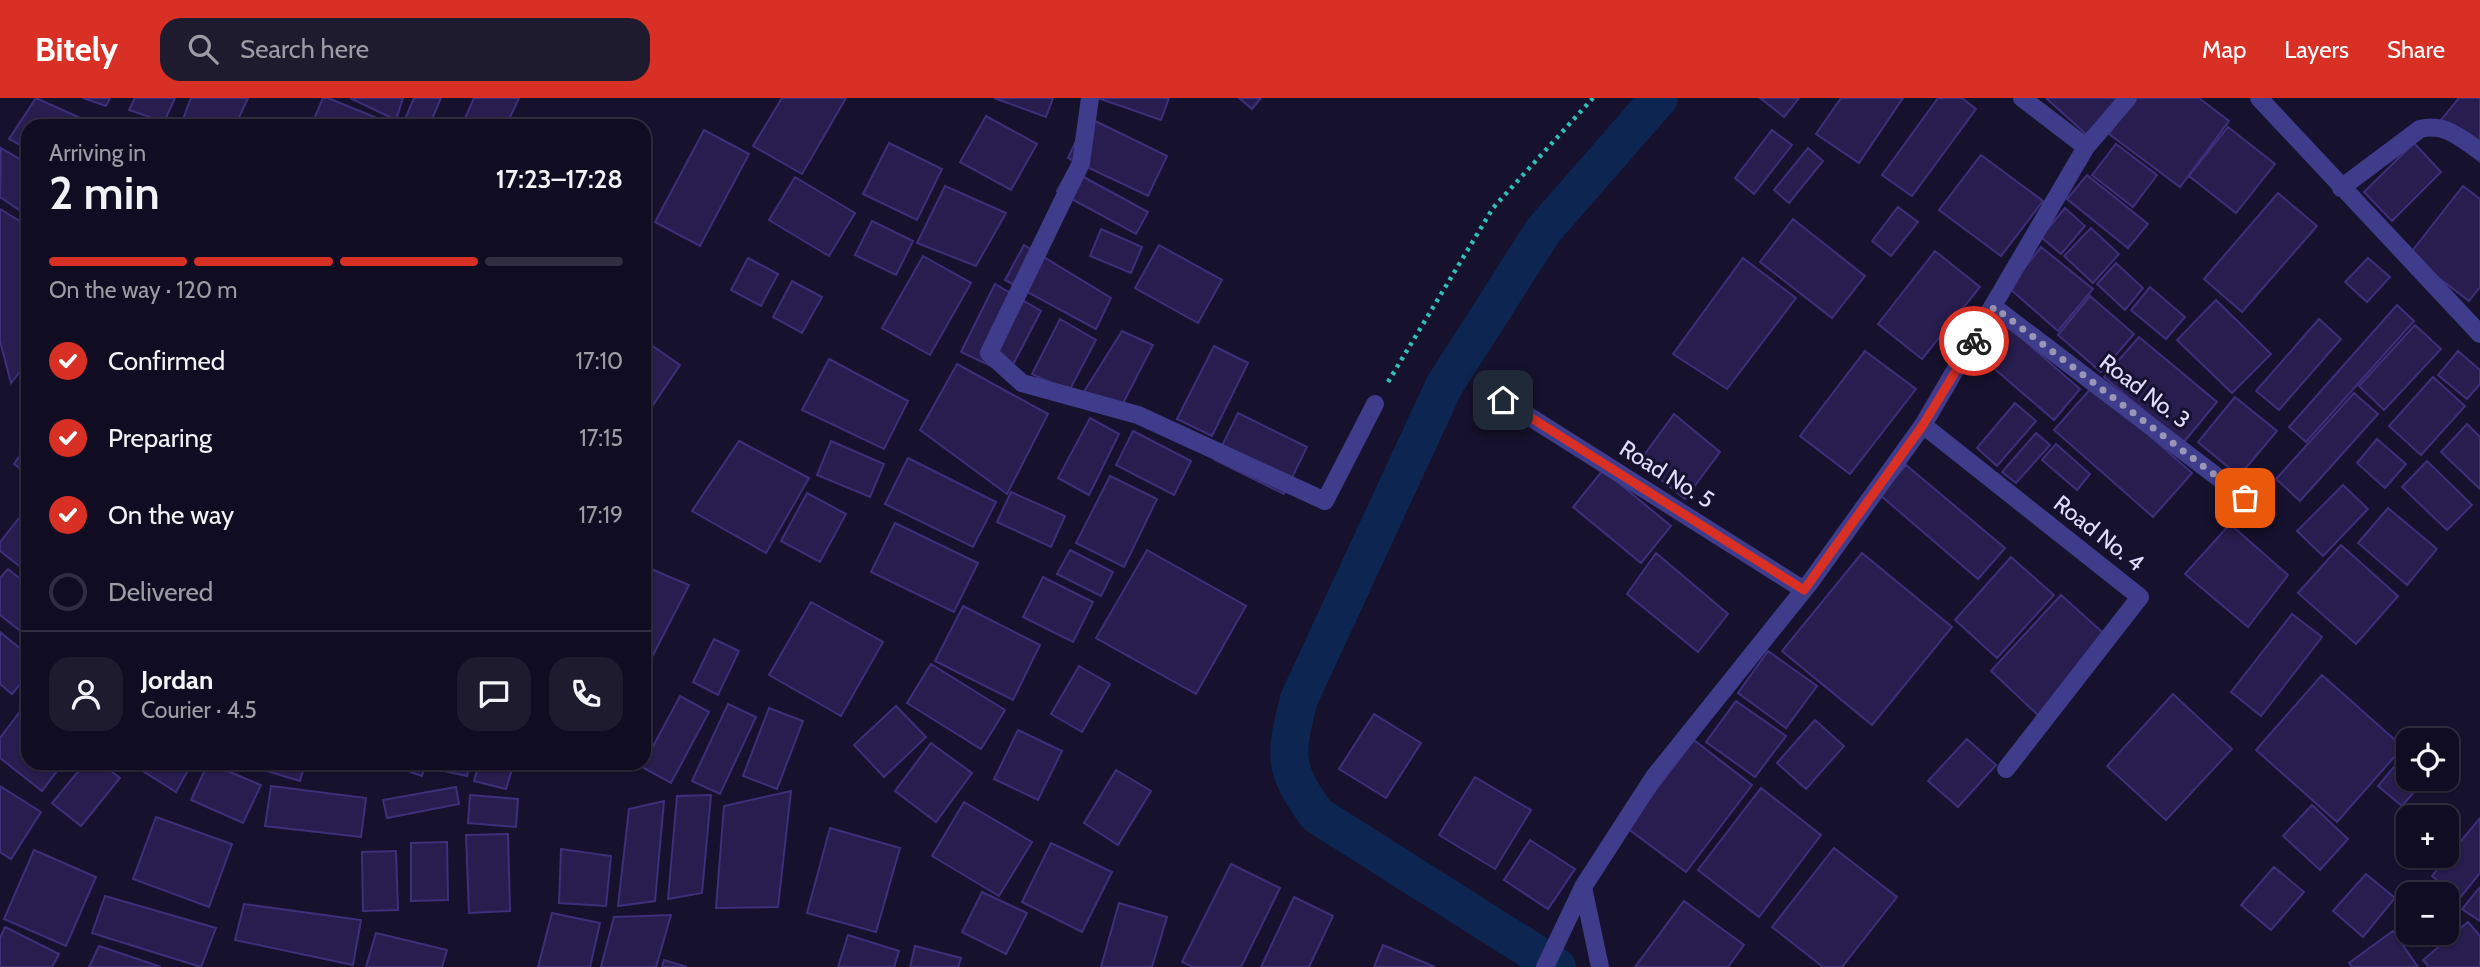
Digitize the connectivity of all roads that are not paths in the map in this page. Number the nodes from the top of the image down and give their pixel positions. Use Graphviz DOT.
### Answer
graph roads {
  1 [pos="1090,98"];
  2 [pos="2022,98"];
  3 [pos="2128,98"];
  4 [pos="2259,98"];
  5 [pos="2086,147"];
  6 [pos="2480,151"];
  7 [pos="2342,188"];
  8 [pos="1994,307"];
  9 [pos="2480,334"];
  10 [pos="1503,400"];
  11 [pos="1375,404"];
  12 [pos="1923,425"];
  13 [pos="2266,514"];
  14 [pos="1804,590"];
  15 [pos="2006,769"];
  16 [pos="1583,887"];
  17 [pos="1545,967"];
  18 [pos="1600,967"];
  1 -- 11 [label="street"];
  2 -- 5 [label="street"];
  3 -- 5 [label="street"];
  4 -- 7 [label="street"];
  5 -- 8 [label="street"];
  6 -- 7 [label="street"];
  7 -- 9 [label="street"];
  8 -- 12 [label="street"];
  8 -- 13 [label="street, Road No. 3"];
  10 -- 14 [label="street, Road No. 5"];
  12 -- 14 [label="street"];
  12 -- 15 [label="street, Road No. 4"];
  14 -- 16 [label="street"];
  16 -- 17 [label="street"];
  16 -- 18 [label="street"];
}
